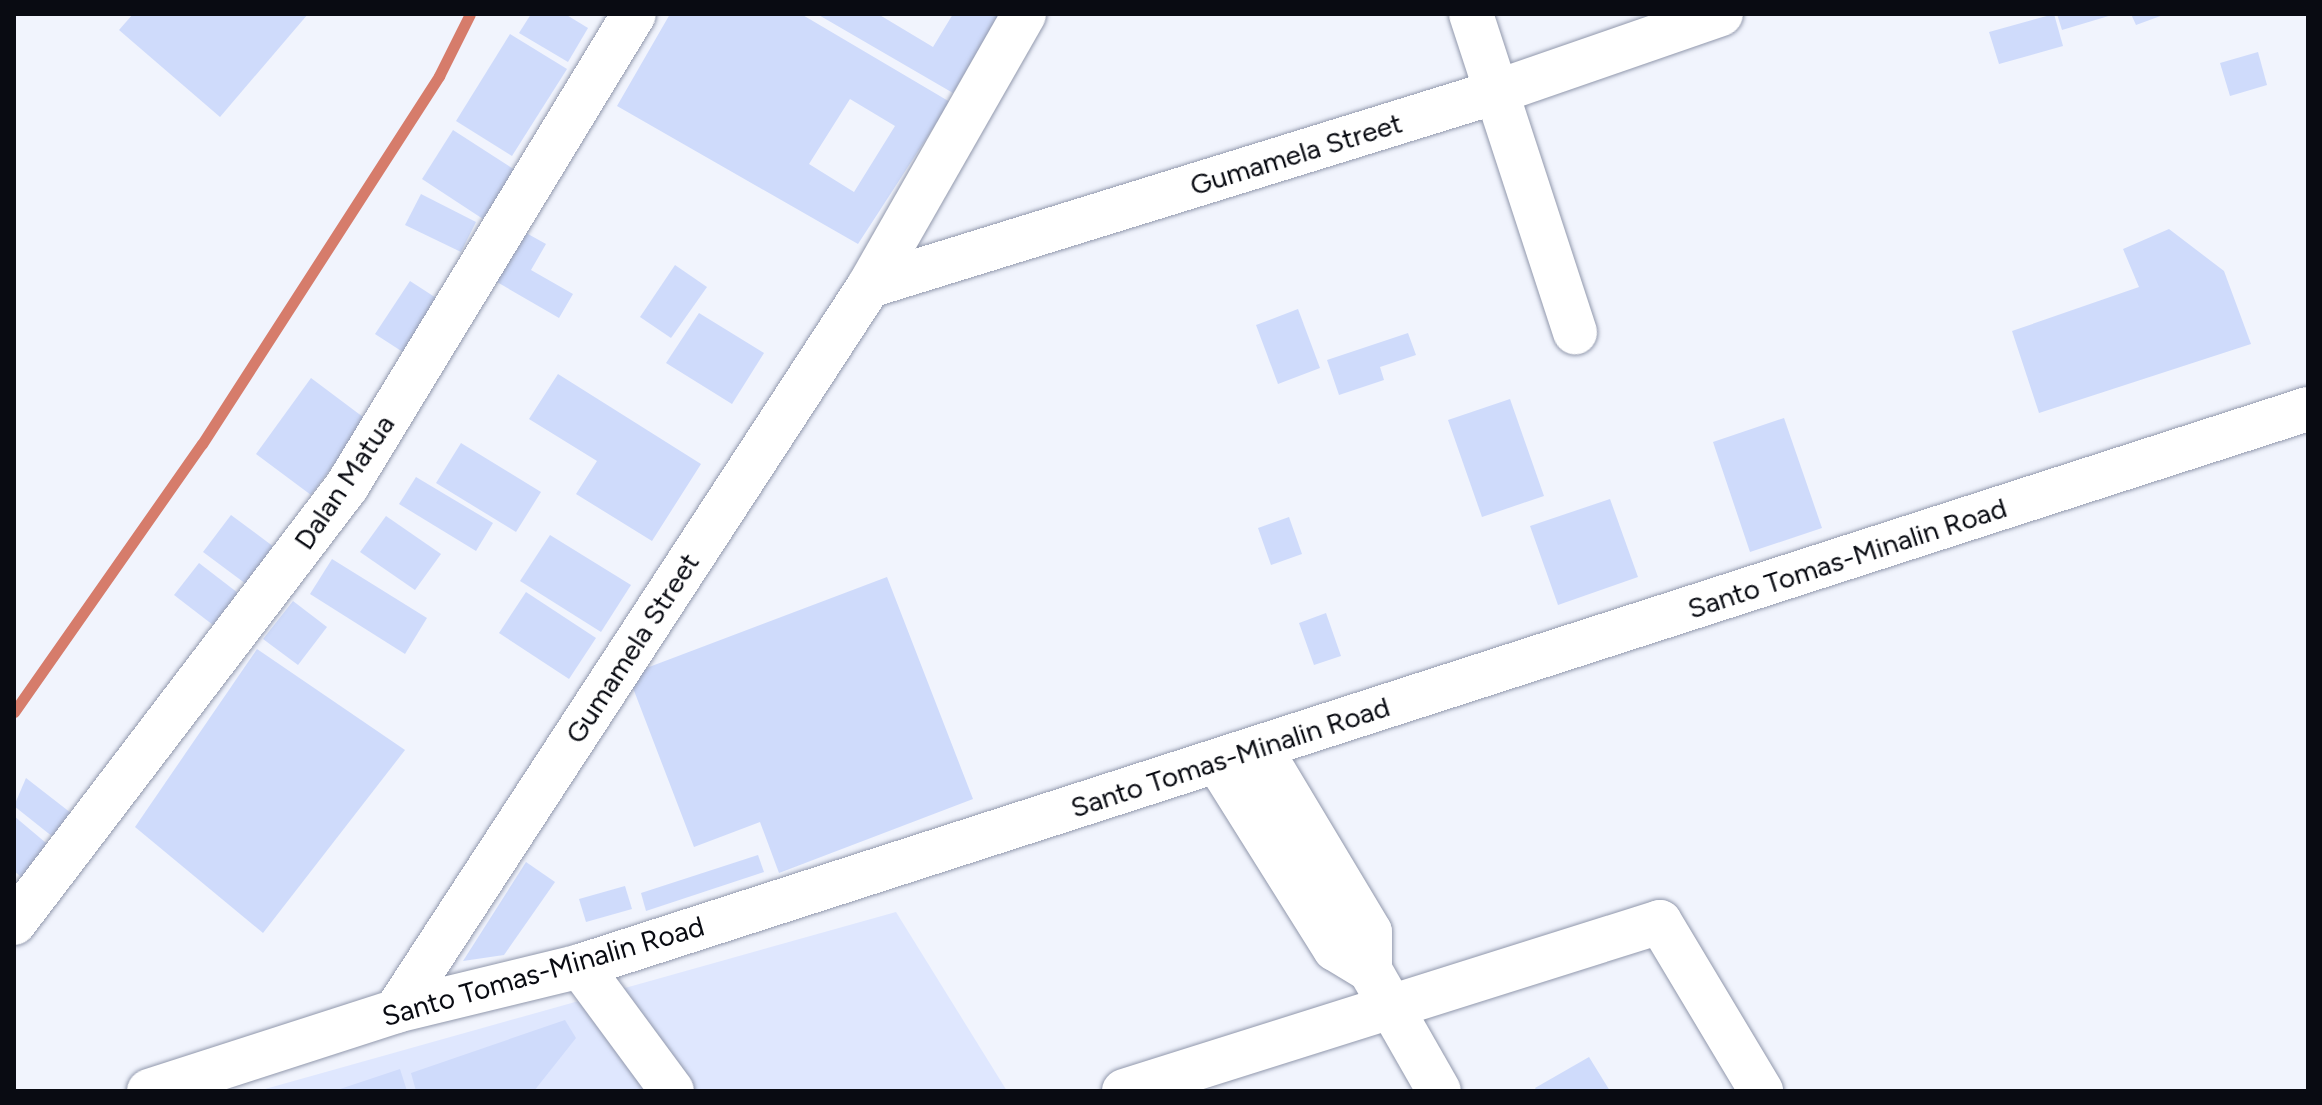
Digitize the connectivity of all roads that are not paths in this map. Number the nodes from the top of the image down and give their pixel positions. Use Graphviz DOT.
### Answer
graph roads {
  1 [pos="634,14"];
  2 [pos="1024,14"];
  3 [pos="1471,14"];
  4 [pos="1721,14"];
  5 [pos="1496,92"];
  6 [pos="869,286"];
  7 [pos="1575,332"];
  8 [pos="2308,409"];
  9 [pos="1260,748"];
  10 [pos="1217,761"];
  11 [pos="14,923"];
  12 [pos="580,966"];
  13 [pos="1379,986"];
  14 [pos="396,1011"];
  15 [pos="149,1091"];
  16 [pos="672,1091"];
  17 [pos="1124,1091"];
  18 [pos="1439,1091"];
  19 [pos="1761,1091"];
  1 -- 11 [label="street, Dalan Matua"];
  2 -- 6 [label="street, Gumamela Street"];
  3 -- 5 [label="street"];
  4 -- 5 [label="street, Gumamela Street"];
  5 -- 6 [label="street, Gumamela Street"];
  5 -- 7 [label="street"];
  6 -- 14 [label="street, Gumamela Street"];
  8 -- 9 [label="street, Santo Tomas-Minalin Road"];
  9 -- 10 [label="street, Santo Tomas-Minalin Road"];
  9 -- 13 [label="street"];
  10 -- 12 [label="street, Santo Tomas-Minalin Road"];
  10 -- 13 [label="street"];
  12 -- 14 [label="street, Santo Tomas-Minalin Road"];
  12 -- 16 [label="street"];
  13 -- 17 [label="street"];
  13 -- 18 [label="street"];
  13 -- 19 [label="street"];
  14 -- 15 [label="street, Santo Tomas-Minalin Road"];
}
